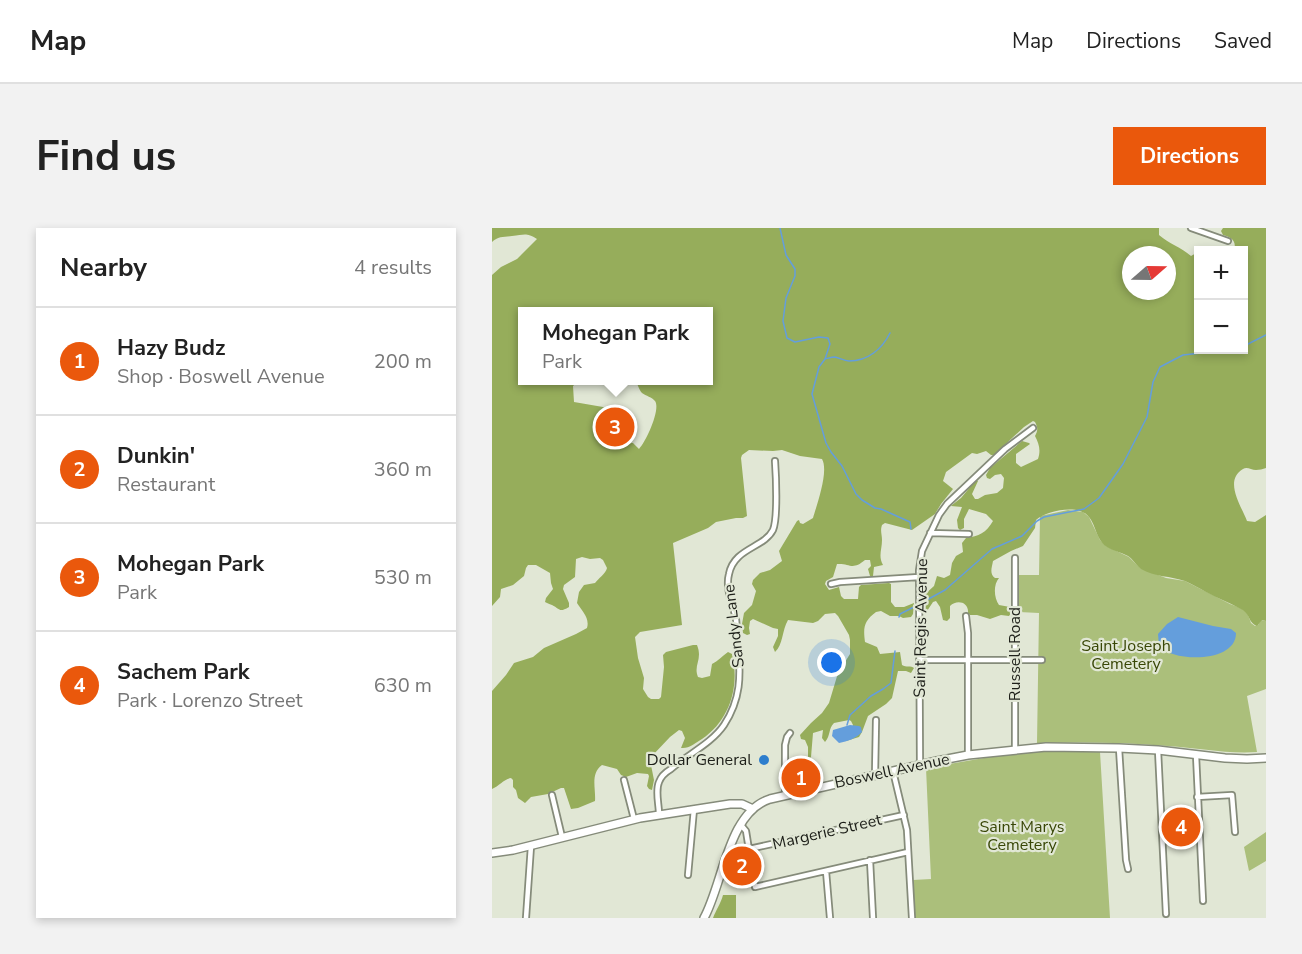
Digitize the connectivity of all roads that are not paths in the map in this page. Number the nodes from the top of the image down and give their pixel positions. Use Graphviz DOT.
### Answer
graph roads {
  1 [pos="1191,228"];
  2 [pos="1228,240"];
  3 [pos="1033,428"];
  4 [pos="775,461"];
  5 [pos="930,533"];
  6 [pos="969,534"];
  7 [pos="1015,558"];
  8 [pos="919,577"];
  9 [pos="831,584"];
  10 [pos="966,616"];
  11 [pos="920,660"];
  12 [pos="968,660"];
  13 [pos="1015,660"];
  14 [pos="1042,660"];
  15 [pos="876,720"];
  16 [pos="790,733"];
  17 [pos="1119,747"];
  18 [pos="1015,750"];
  19 [pos="1158,750"];
  20 [pos="1196,754"];
  21 [pos="968,755"];
  22 [pos="1266,758"];
  23 [pos="920,765"];
  24 [pos="893,771"];
  25 [pos="875,775"];
  26 [pos="624,780"];
  27 [pos="552,795"];
  28 [pos="785,795"];
  29 [pos="1197,797"];
  30 [pos="694,809"];
  31 [pos="753,809"];
  32 [pos="659,814"];
  33 [pos="904,815"];
  34 [pos="634,819"];
  35 [pos="741,825"];
  36 [pos="1235,832"];
  37 [pos="562,837"];
  38 [pos="531,846"];
  39 [pos="749,849"];
  40 [pos="908,852"];
  41 [pos="492,853"];
  42 [pos="870,860"];
  43 [pos="1128,869"];
  44 [pos="826,871"];
  45 [pos="688,874"];
  46 [pos="1203,901"];
  47 [pos="1166,914"];
  48 [pos="526,918"];
  49 [pos="704,918"];
  50 [pos="830,918"];
  51 [pos="873,918"];
  52 [pos="912,918"];
  1 -- 2 [label="street"];
  3 -- 5 [label="street, Saint Regis Avenue"];
  4 -- 32 [label="street, Sandy Lane"];
  5 -- 6 [label="street"];
  5 -- 8 [label="street, Saint Regis Avenue"];
  7 -- 13 [label="street, Russell Road"];
  8 -- 9 [label="street"];
  8 -- 11 [label="street, Saint Regis Avenue"];
  10 -- 12 [label="street"];
  11 -- 12 [label="street"];
  11 -- 23 [label="street, Saint Regis Avenue"];
  12 -- 13 [label="street"];
  12 -- 21 [label="street"];
  13 -- 14 [label="street"];
  13 -- 18 [label="street, Russell Road"];
  15 -- 25 [label="street"];
  16 -- 28 [label="street"];
  17 -- 18 [label="main road, Boswell Avenue"];
  17 -- 19 [label="main road, Boswell Avenue"];
  17 -- 43 [label="street"];
  18 -- 21 [label="main road, Boswell Avenue"];
  19 -- 20 [label="main road, Boswell Avenue"];
  19 -- 47 [label="street"];
  20 -- 22 [label="main road, Boswell Avenue"];
  20 -- 29 [label="street"];
  21 -- 23 [label="main road, Boswell Avenue"];
  23 -- 24 [label="main road, Boswell Avenue"];
  24 -- 25 [label="main road, Boswell Avenue"];
  24 -- 33 [label="street"];
  25 -- 28 [label="main road, Boswell Avenue"];
  26 -- 34 [label="street"];
  27 -- 37 [label="street"];
  28 -- 31 [label="main road, Boswell Avenue"];
  29 -- 36 [label="street"];
  29 -- 46 [label="street"];
  30 -- 31 [label="main road"];
  30 -- 32 [label="main road"];
  30 -- 45 [label="street"];
  31 -- 35 [label="main road"];
  32 -- 34 [label="main road"];
  33 -- 39 [label="street, Margerie Street"];
  33 -- 40 [label="street"];
  34 -- 37 [label="main road"];
  35 -- 39 [label="street"];
  35 -- 49 [label="main road"];
  37 -- 38 [label="main road"];
  38 -- 41 [label="main road"];
  38 -- 48 [label="street"];
  39 -- 44 [label="street"];
  40 -- 42 [label="street"];
  40 -- 52 [label="street"];
  42 -- 44 [label="street"];
  42 -- 51 [label="street"];
  44 -- 50 [label="street"];
}
